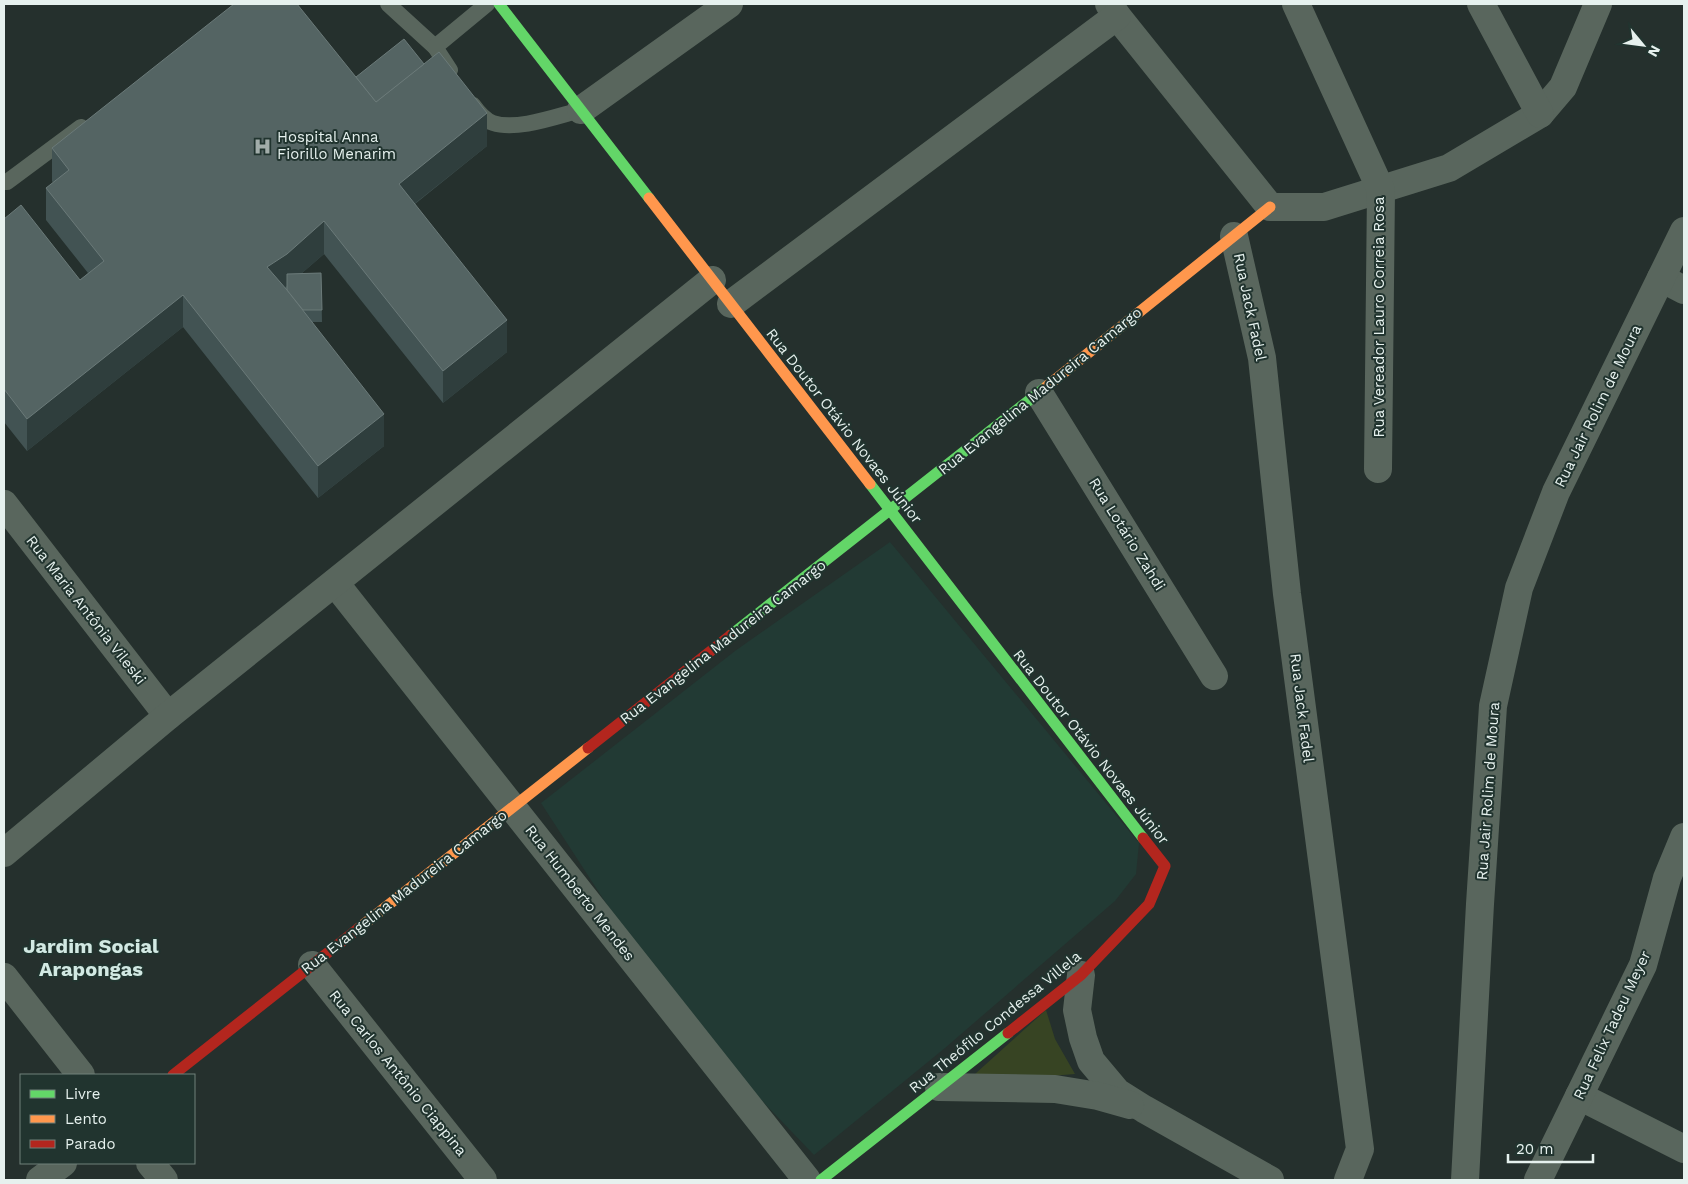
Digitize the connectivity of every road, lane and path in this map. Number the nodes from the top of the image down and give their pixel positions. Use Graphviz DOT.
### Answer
graph roads {
  1 [pos="388,4"];
  2 [pos="487,4"];
  3 [pos="499,4"];
  4 [pos="730,4"];
  5 [pos="1296,4"];
  6 [pos="1481,4"];
  7 [pos="1598,4"];
  8 [pos="1113,10"];
  9 [pos="434,47"];
  10 [pos="581,110"];
  11 [pos="1540,114"];
  12 [pos="92,118"];
  13 [pos="4,182"];
  14 [pos="1381,190"];
  15 [pos="1270,207"];
  16 [pos="1684,231"];
  17 [pos="1234,236"];
  18 [pos="712,280"];
  19 [pos="1673,284"];
  20 [pos="731,304"];
  21 [pos="1038,393"];
  22 [pos="1378,469"];
  23 [pos="4,504"];
  24 [pos="890,511"];
  25 [pos="335,583"];
  26 [pos="1214,676"];
  27 [pos="168,716"];
  28 [pos="512,807"];
  29 [pos="1684,840"];
  30 [pos="4,853"];
  31 [pos="1164,866"];
  32 [pos="312,965"];
  33 [pos="1081,975"];
  34 [pos="4,977"];
  35 [pos="80,1074"];
  36 [pos="175,1074"];
  37 [pos="939,1087"];
  38 [pos="1579,1096"];
  39 [pos="1144,1109"];
  40 [pos="1684,1149"];
  41 [pos="62,1164"];
  42 [pos="151,1164"];
  43 [pos="40,1180"];
  44 [pos="164,1180"];
  45 [pos="483,1180"];
  46 [pos="807,1180"];
  47 [pos="821,1180"];
  48 [pos="1270,1180"];
  49 [pos="1348,1180"];
  50 [pos="1466,1180"];
  51 [pos="1538,1180"];
  1 -- 9 [label="lane"];
  2 -- 9 [label="lane"];
  3 -- 10 [label="street, Rua Doutor Otávio Novaes Júnior"];
  4 -- 10 [label="street"];
  5 -- 14 [label="street, Rua Vereador Lauro Correia Rosa"];
  6 -- 11 [label="street"];
  7 -- 11 [label="street"];
  8 -- 15 [label="street"];
  8 -- 20 [label="street"];
  9 -- 10 [label="lane"];
  10 -- 18 [label="street, Rua Doutor Otávio Novaes Júnior"];
  11 -- 14 [label="street"];
  12 -- 13 [label="lane"];
  14 -- 15 [label="street"];
  14 -- 22 [label="street, Rua Vereador Lauro Correia Rosa"];
  15 -- 17 [label="street, Rua Evangelina Madureira Camargo"];
  16 -- 19 [label="street, Rua Jair Rolim de Moura"];
  17 -- 21 [label="street, Rua Evangelina Madureira Camargo"];
  17 -- 49 [label="street, Rua Jack Fadel"];
  18 -- 20 [label="street, Rua Doutor Otávio Novaes Júnior"];
  18 -- 25 [label="street"];
  19 -- 50 [label="street, Rua Jair Rolim de Moura"];
  20 -- 24 [label="street, Rua Doutor Otávio Novaes Júnior"];
  21 -- 24 [label="street, Rua Evangelina Madureira Camargo"];
  21 -- 26 [label="street, Rua Lotário Zahdi"];
  23 -- 27 [label="street, Rua Maria Antônia Vileski"];
  24 -- 28 [label="street, Rua Evangelina Madureira Camargo"];
  24 -- 31 [label="street, Rua Doutor Otávio Novaes Júnior"];
  25 -- 27 [label="street"];
  25 -- 28 [label="street, Rua Humberto Mendes"];
  27 -- 30 [label="street"];
  28 -- 32 [label="street, Rua Evangelina Madureira Camargo"];
  28 -- 46 [label="street, Rua Humberto Mendes"];
  29 -- 38 [label="street, Rua Felix Tadeu Meyer"];
  31 -- 33 [label="street, Rua Theófilo Condessa Villela"];
  32 -- 36 [label="street, Rua Evangelina Madureira Camargo"];
  32 -- 45 [label="street, Rua Carlos Antônio Ciappina"];
  33 -- 37 [label="street, Rua Theófilo Condessa Villela"];
  33 -- 39 [label="street"];
  34 -- 35 [label="street"];
  37 -- 39 [label="street"];
  37 -- 47 [label="street, Rua Theófilo Condessa Villela"];
  38 -- 40 [label="street"];
  38 -- 51 [label="street, Rua Felix Tadeu Meyer"];
  39 -- 48 [label="street"];
  41 -- 43 [label="street"];
  42 -- 44 [label="street"];
}
